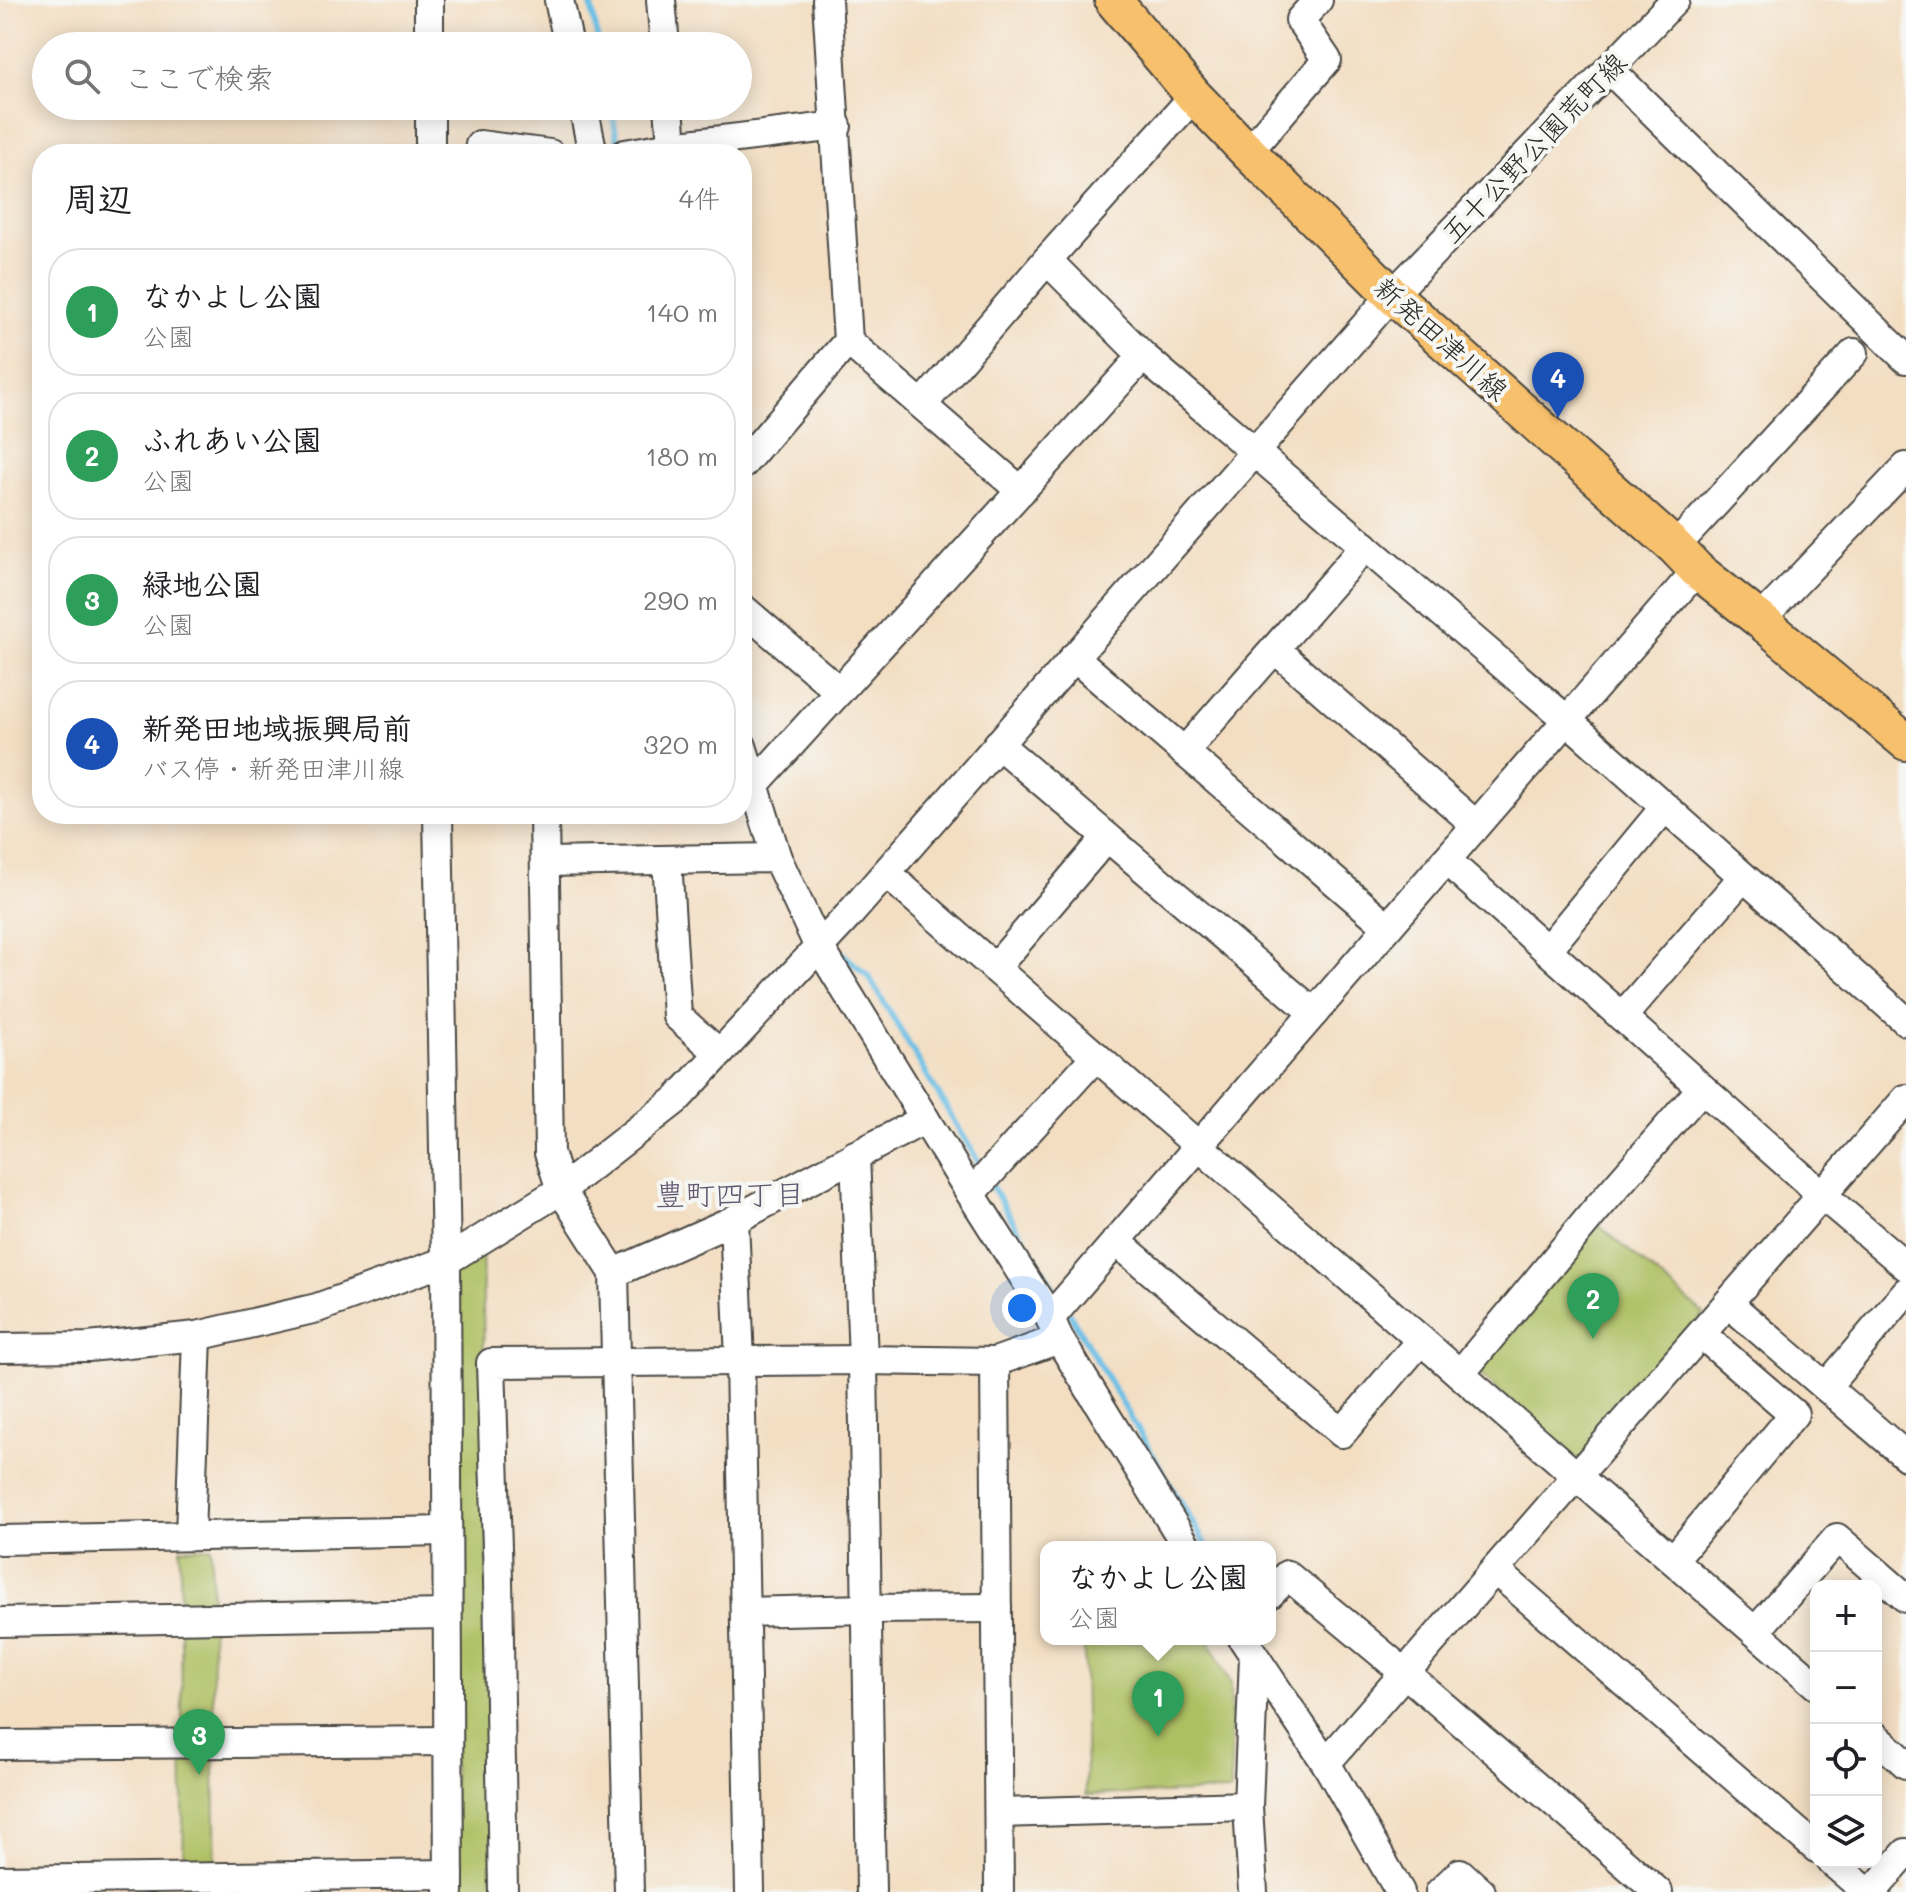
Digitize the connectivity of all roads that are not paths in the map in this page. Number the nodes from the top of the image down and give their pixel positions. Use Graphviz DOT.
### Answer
graph roads {
  1 [pos="429,0"];
  2 [pos="559,0"];
  3 [pos="661,0"];
  4 [pos="827,0"];
  5 [pos="1318,0"];
  6 [pos="1675,0"];
  7 [pos="1124,4"];
  8 [pos="429,32"];
  9 [pos="566,32"];
  10 [pos="664,32"];
  11 [pos="1609,69"];
  12 [pos="1194,96"];
  13 [pos="430,120"];
  14 [pos="586,120"];
  15 [pos="670,120"];
  16 [pos="837,126"];
  17 [pos="430,144"];
  18 [pos="591,144"];
  19 [pos="672,144"];
  20 [pos="731,144"];
  21 [pos="1248,152"];
  22 [pos="1047,260"];
  23 [pos="1392,295"];
  24 [pos="848,341"];
  25 [pos="1854,353"];
  26 [pos="1143,356"];
  27 [pos="1906,359"];
  28 [pos="922,405"];
  29 [pos="1255,451"];
  30 [pos="752,453"];
  31 [pos="1906,467"];
  32 [pos="1021,491"];
  33 [pos="1365,546"];
  34 [pos="1686,558"];
  35 [pos="752,617"];
  36 [pos="1760,620"];
  37 [pos="1275,649"];
  38 [pos="1074,657"];
  39 [pos="839,691"];
  40 [pos="1567,720"];
  41 [pos="1906,742"];
  42 [pos="998,744"];
  43 [pos="1184,752"];
  44 [pos="752,778"];
  45 [pos="754,785"];
  46 [pos="1665,807"];
  47 [pos="438,824"];
  48 [pos="544,824"];
  49 [pos="1476,825"];
  50 [pos="1107,837"];
  51 [pos="777,858"];
  52 [pos="667,860"];
  53 [pos="1446,860"];
  54 [pos="545,862"];
  55 [pos="886,873"];
  56 [pos="1743,877"];
  57 [pos="1388,927"];
  58 [pos="818,945"];
  59 [pos="1547,950"];
  60 [pos="995,968"];
  61 [pos="1314,1013"];
  62 [pos="1622,1017"];
  63 [pos="1906,1021"];
  64 [pos="719,1053"];
  65 [pos="1096,1056"];
  66 [pos="1702,1088"];
  67 [pos="1906,1099"];
  68 [pos="925,1119"];
  69 [pos="1199,1146"];
  70 [pos="855,1155"];
  71 [pos="561,1190"];
  72 [pos="971,1194"];
  73 [pos="1822,1195"];
  74 [pos="734,1220"];
  75 [pos="1116,1241"];
  76 [pos="446,1261"];
  77 [pos="1906,1266"];
  78 [pos="614,1273"];
  79 [pos="1906,1292"];
  80 [pos="1728,1303"];
  81 [pos="1054,1328"];
  82 [pos="1701,1334"];
  83 [pos="197,1336"];
  84 [pos="1421,1340"];
  85 [pos="0,1348"];
  86 [pos="863,1360"];
  87 [pos="740,1361"];
  88 [pos="615,1362"];
  89 [pos="995,1362"];
  90 [pos="1460,1374"];
  91 [pos="1826,1387"];
  92 [pos="1906,1456"];
  93 [pos="1577,1476"];
  94 [pos="447,1531"];
  95 [pos="190,1536"];
  96 [pos="0,1540"];
  97 [pos="1183,1541"];
  98 [pos="1673,1560"];
  99 [pos="1495,1570"];
  100 [pos="1276,1587"];
  101 [pos="1906,1598"];
  102 [pos="997,1608"];
  103 [pos="867,1609"];
  104 [pos="745,1612"];
  105 [pos="447,1614"];
  106 [pos="0,1622"];
  107 [pos="1755,1632"];
  108 [pos="1249,1648"];
  109 [pos="1405,1673"];
  110 [pos="1810,1680"];
  111 [pos="448,1741"];
  112 [pos="1882,1742"];
  113 [pos="0,1745"];
  114 [pos="1326,1763"];
  115 [pos="1906,1764"];
  116 [pos="1248,1806"];
  117 [pos="999,1813"];
  118 [pos="1810,1843"];
  119 [pos="1906,1853"];
  120 [pos="1839,1868"];
  121 [pos="0,1880"];
  122 [pos="449,1883"];
  123 [pos="503,1892"];
  124 [pos="629,1892"];
  125 [pos="750,1892"];
  126 [pos="871,1892"];
  127 [pos="999,1892"];
  128 [pos="1253,1892"];
  129 [pos="1400,1892"];
  130 [pos="1440,1892"];
  131 [pos="1481,1892"];
  132 [pos="1658,1892"];
  133 [pos="1869,1892"];
  1 -- 8 [label="street"];
  2 -- 9 [label="street"];
  3 -- 10 [label="street"];
  4 -- 16 [label="street"];
  5 -- 21 [label="street"];
  6 -- 11 [label="street, 五十公野公園荒町線"];
  7 -- 12 [label="main road, 新発田津川線"];
  11 -- 23 [label="street, 五十公野公園荒町線"];
  11 -- 27 [label="street"];
  12 -- 21 [label="main road, 新発田津川線"];
  12 -- 22 [label="street"];
  13 -- 17 [label="street"];
  14 -- 18 [label="street"];
  15 -- 19 [label="street"];
  16 -- 20 [label="street"];
  16 -- 24 [label="street"];
  21 -- 23 [label="main road, 新発田津川線"];
  22 -- 26 [label="street"];
  22 -- 28 [label="street"];
  23 -- 29 [label="street, 五十公野公園荒町線"];
  23 -- 34 [label="main road, 新発田津川線"];
  24 -- 28 [label="street"];
  24 -- 30 [label="street"];
  25 -- 34 [label="street"];
  26 -- 29 [label="street"];
  26 -- 32 [label="street"];
  28 -- 32 [label="street"];
  29 -- 33 [label="street"];
  29 -- 38 [label="street, 五十公野公園荒町線"];
  31 -- 36 [label="street"];
  32 -- 39 [label="street"];
  33 -- 37 [label="street"];
  33 -- 40 [label="street"];
  34 -- 36 [label="main road, 新発田津川線"];
  34 -- 40 [label="street"];
  35 -- 39 [label="street"];
  36 -- 41 [label="main road, 新発田津川線"];
  37 -- 43 [label="street"];
  37 -- 49 [label="street"];
  38 -- 42 [label="street, 五十公野公園荒町線"];
  38 -- 43 [label="street"];
  39 -- 45 [label="street"];
  40 -- 46 [label="street"];
  40 -- 49 [label="street"];
  42 -- 50 [label="street"];
  42 -- 55 [label="street, 五十公野公園荒町線"];
  43 -- 57 [label="street"];
  44 -- 45 [label="street"];
  45 -- 51 [label="street"];
  46 -- 56 [label="street"];
  46 -- 59 [label="street"];
  47 -- 76 [label="street"];
  48 -- 54 [label="street"];
  49 -- 53 [label="street"];
  50 -- 60 [label="street"];
  50 -- 61 [label="street"];
  51 -- 52 [label="street"];
  51 -- 58 [label="street"];
  52 -- 54 [label="street"];
  52 -- 64 [label="street"];
  53 -- 57 [label="street"];
  53 -- 59 [label="street"];
  54 -- 71 [label="street"];
  55 -- 58 [label="street, 五十公野公園荒町線"];
  55 -- 60 [label="street"];
  56 -- 62 [label="street"];
  56 -- 63 [label="street"];
  57 -- 61 [label="street"];
  58 -- 64 [label="street, 五十公野公園荒町線"];
  58 -- 68 [label="street"];
  59 -- 62 [label="street"];
  60 -- 65 [label="street"];
  61 -- 69 [label="street"];
  62 -- 66 [label="street"];
  64 -- 71 [label="street, 五十公野公園荒町線"];
  65 -- 69 [label="street"];
  65 -- 72 [label="street"];
  66 -- 73 [label="street"];
  66 -- 90 [label="street"];
  67 -- 73 [label="street"];
  68 -- 70 [label="street"];
  68 -- 72 [label="street"];
  69 -- 75 [label="street"];
  69 -- 84 [label="street"];
  70 -- 74 [label="street"];
  70 -- 86 [label="street"];
  71 -- 76 [label="street, 五十公野公園荒町線"];
  71 -- 78 [label="street"];
  72 -- 81 [label="street"];
  73 -- 77 [label="street"];
  73 -- 80 [label="street"];
  74 -- 78 [label="street"];
  74 -- 87 [label="street"];
  75 -- 81 [label="street"];
  75 -- 84 [label="street"];
  76 -- 83 [label="street, 五十公野公園荒町線"];
  76 -- 94 [label="street"];
  78 -- 88 [label="street"];
  79 -- 91 [label="street"];
  80 -- 82 [label="street"];
  80 -- 91 [label="street"];
  81 -- 89 [label="street"];
  81 -- 97 [label="street"];
  82 -- 93 [label="street"];
  82 -- 98 [label="street"];
  83 -- 85 [label="street, 五十公野公園荒町線"];
  83 -- 95 [label="street"];
  84 -- 90 [label="street"];
  86 -- 87 [label="street"];
  86 -- 89 [label="street"];
  86 -- 103 [label="street"];
  87 -- 88 [label="street"];
  87 -- 104 [label="street"];
  88 -- 123 [label="street"];
  88 -- 124 [label="street"];
  89 -- 102 [label="street"];
  90 -- 93 [label="street"];
  91 -- 92 [label="street"];
  93 -- 98 [label="street"];
  93 -- 99 [label="street"];
  94 -- 95 [label="street"];
  94 -- 105 [label="street"];
  95 -- 96 [label="street"];
  98 -- 107 [label="street"];
  99 -- 109 [label="street"];
  99 -- 118 [label="street"];
  100 -- 109 [label="street"];
  101 -- 107 [label="street"];
  102 -- 103 [label="street"];
  102 -- 117 [label="street"];
  103 -- 104 [label="street"];
  103 -- 126 [label="street"];
  104 -- 125 [label="street"];
  105 -- 106 [label="street"];
  105 -- 111 [label="street"];
  107 -- 110 [label="street"];
  108 -- 114 [label="street"];
  108 -- 116 [label="street"];
  109 -- 114 [label="street"];
  109 -- 132 [label="street"];
  111 -- 113 [label="street"];
  111 -- 122 [label="street"];
  112 -- 115 [label="street"];
  114 -- 129 [label="street"];
  116 -- 117 [label="street"];
  116 -- 128 [label="street"];
  117 -- 127 [label="street"];
  119 -- 133 [label="street"];
  120 -- 133 [label="street"];
  121 -- 122 [label="street"];
  130 -- 131 [label="street"];
}
